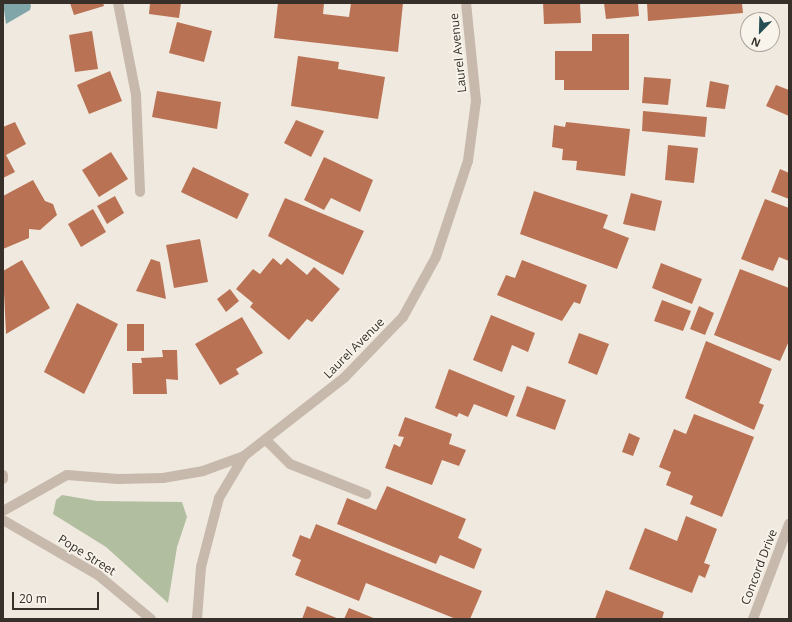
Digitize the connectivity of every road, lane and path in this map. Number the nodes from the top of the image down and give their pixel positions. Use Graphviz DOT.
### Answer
graph roads {
  1 [pos="118,3"];
  2 [pos="466,3"];
  3 [pos="140,192"];
  4 [pos="266,440"];
  5 [pos="244,456"];
  6 [pos="3,475"];
  7 [pos="3,479"];
  8 [pos="366,494"];
  9 [pos="3,511"];
  10 [pos="3,520"];
  11 [pos="789,524"];
  12 [pos="151,619"];
  13 [pos="197,619"];
  14 [pos="753,619"];
  1 -- 3 [label="street"];
  2 -- 4 [label="street, Laurel Avenue"];
  4 -- 5 [label="street, Laurel Avenue"];
  4 -- 8 [label="street"];
  5 -- 9 [label="street, Laurel Avenue"];
  5 -- 13 [label="street"];
  6 -- 7 [label="street"];
  10 -- 12 [label="street, Pope Street"];
  11 -- 14 [label="street, Concord Drive"];
}
